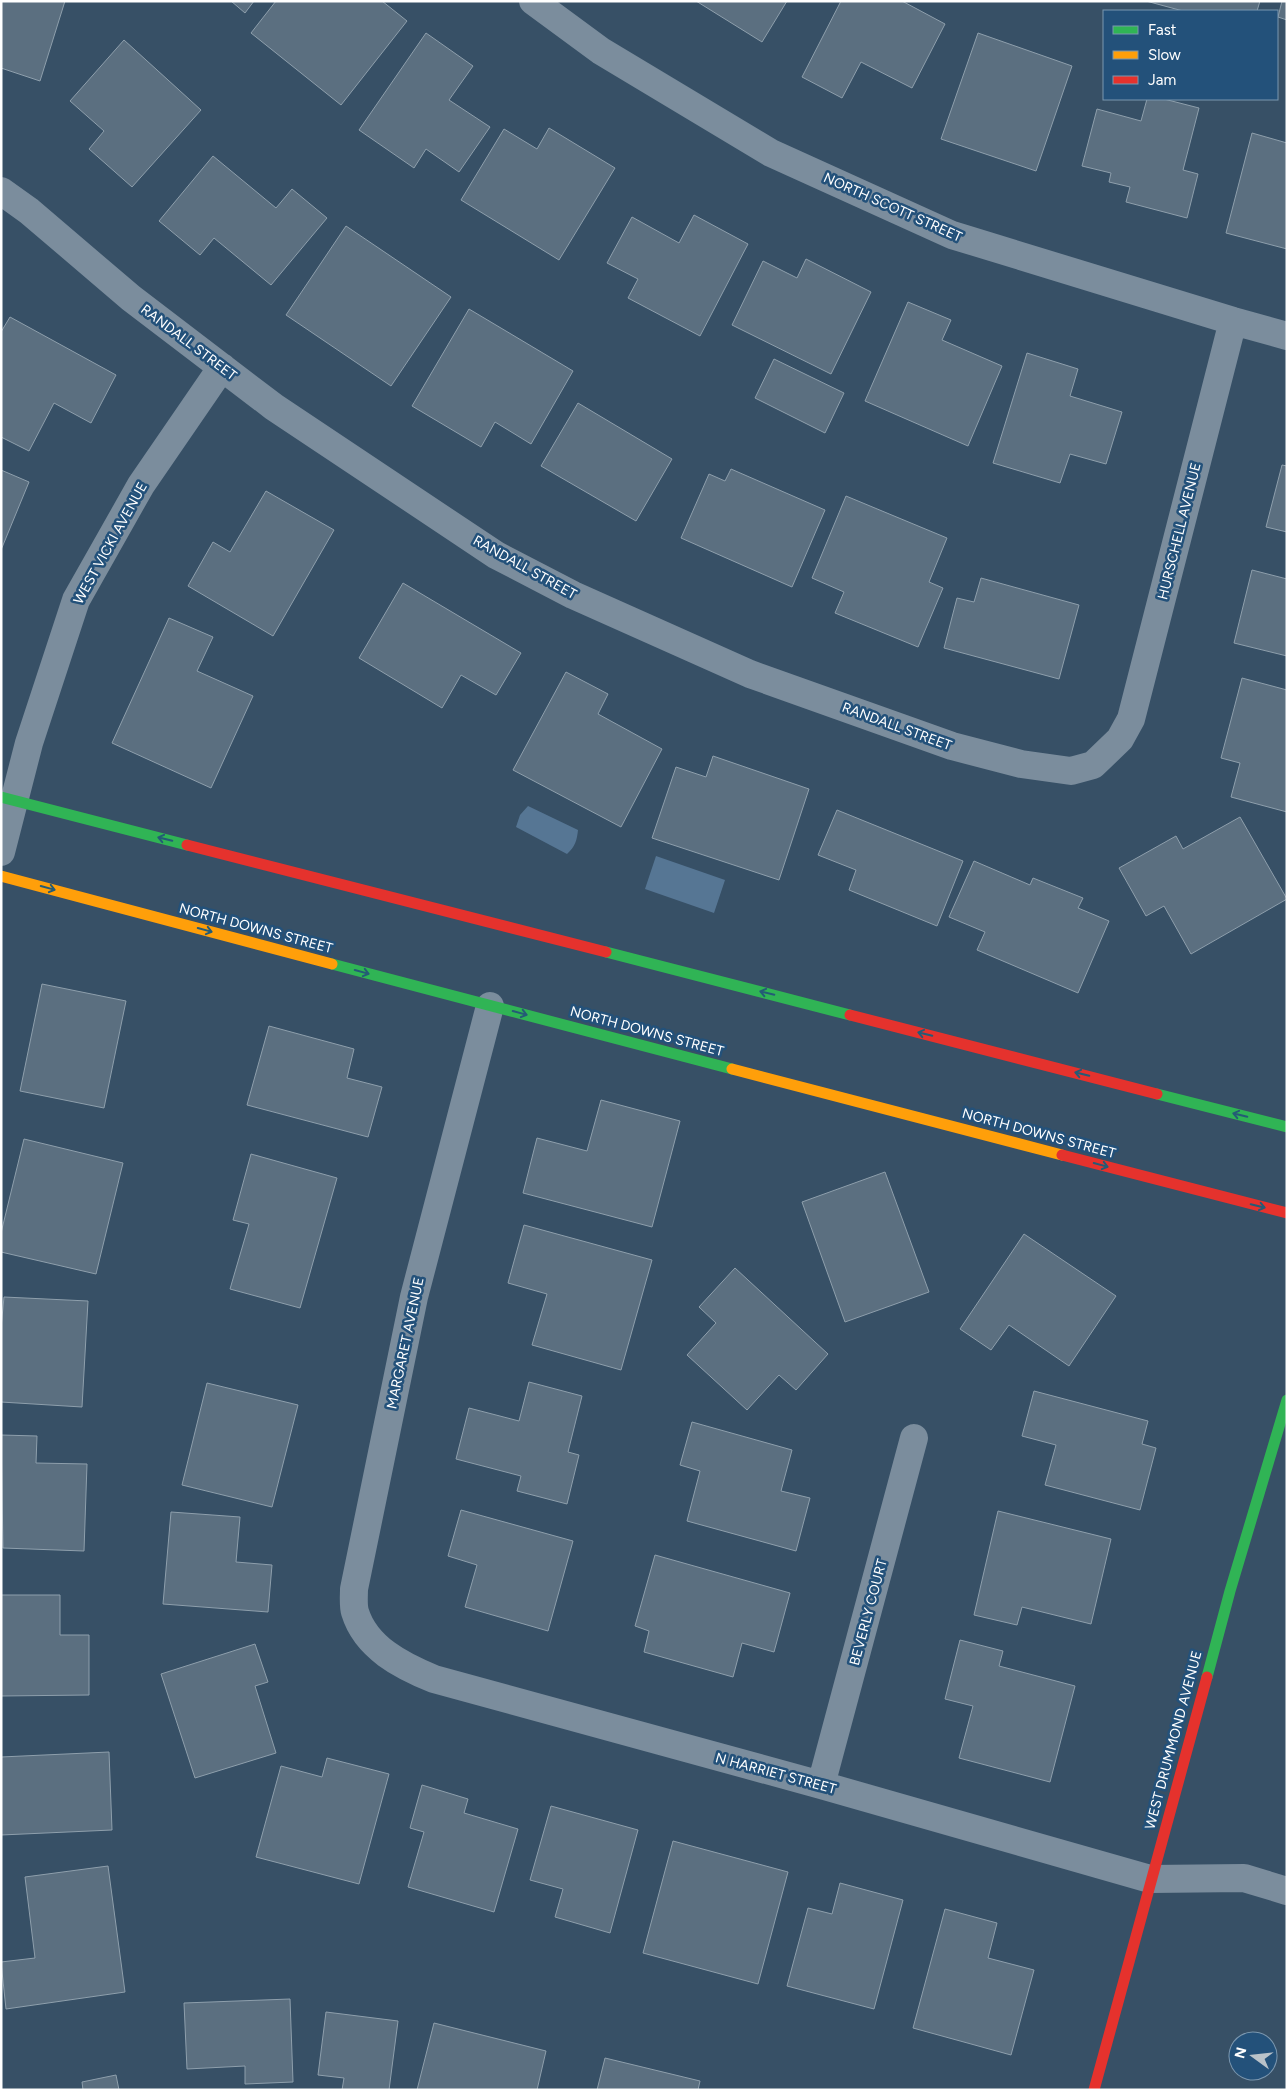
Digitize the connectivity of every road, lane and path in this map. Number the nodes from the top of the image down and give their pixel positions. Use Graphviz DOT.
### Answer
graph roads {
  1 [pos="533,1"];
  2 [pos="1,191"];
  3 [pos="1233,321"];
  4 [pos="1287,336"];
  5 [pos="222,367"];
  6 [pos="1120,739"];
  7 [pos="8,798"];
  8 [pos="1,852"];
  9 [pos="1,876"];
  10 [pos="490,1006"];
  11 [pos="1287,1127"];
  12 [pos="1287,1213"];
  13 [pos="1287,1400"];
  14 [pos="914,1438"];
  15 [pos="402,1666"];
  16 [pos="821,1786"];
  17 [pos="1150,1879"];
  18 [pos="1287,1891"];
  19 [pos="1094,2090"];
  1 -- 3 [label="street, NORTH SCOTT STREET"];
  2 -- 5 [label="street, RANDALL STREET"];
  3 -- 4 [label="street, NORTH SCOTT STREET"];
  3 -- 6 [label="street, HURSCHELL AVENUE"];
  5 -- 6 [label="street, RANDALL STREET"];
  5 -- 7 [label="street, WEST VICKI AVENUE"];
  7 -- 8 [label="street, WEST VICKI AVENUE"];
  11 -- 7 [label="street, one-way"];
  9 -- 10 [label="street, NORTH DOWNS STREET, one-way"];
  10 -- 12 [label="street, NORTH DOWNS STREET, one-way"];
  10 -- 15 [label="street, MARGARET AVENUE"];
  13 -- 17 [label="street, WEST DRUMMOND AVENUE"];
  14 -- 16 [label="street, BEVERLY COURT"];
  15 -- 16 [label="street, N HARRIET STREET"];
  16 -- 17 [label="street, N HARRIET STREET"];
  17 -- 18 [label="street, N HARRIET STREET"];
  17 -- 19 [label="street, WEST DRUMMOND AVENUE"];
}
